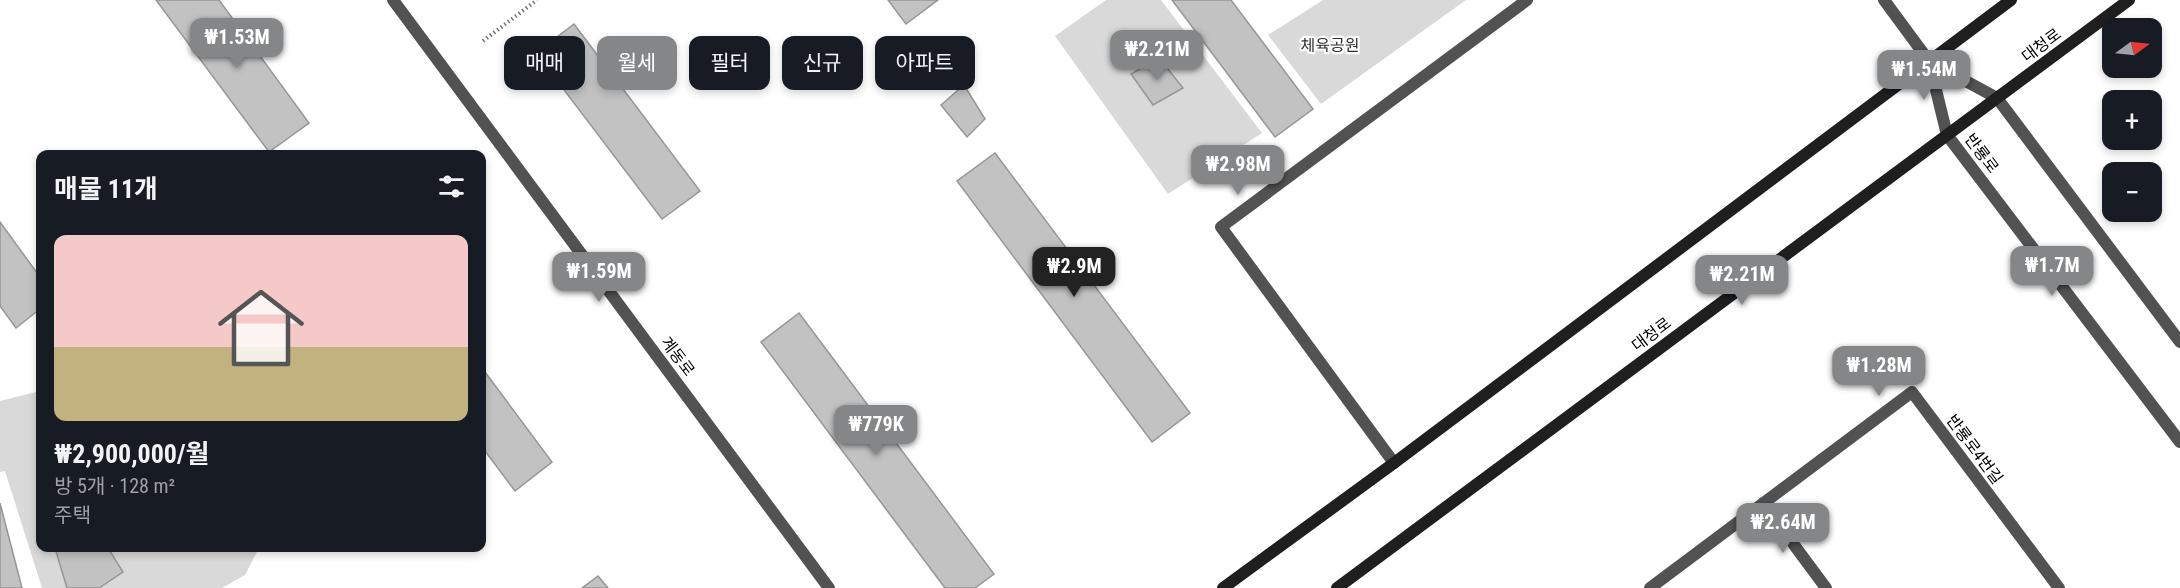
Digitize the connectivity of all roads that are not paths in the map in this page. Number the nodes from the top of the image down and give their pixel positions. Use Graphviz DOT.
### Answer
graph roads {
  1 [pos="393,0"];
  2 [pos="1527,0"];
  3 [pos="1884,0"];
  4 [pos="2011,0"];
  5 [pos="2128,0"];
  6 [pos="1929,61"];
  7 [pos="1996,98"];
  8 [pos="1947,135"];
  9 [pos="2180,342"];
  10 [pos="2180,442"];
  11 [pos="1394,463"];
  12 [pos="1763,503"];
  13 [pos="829,588"];
  14 [pos="1223,588"];
  15 [pos="1337,588"];
  16 [pos="1650,588"];
  17 [pos="1826,588"];
  18 [pos="2059,588"];
  1 -- 13 [label="street, 계동로"];
  2 -- 11 [label="street"];
  3 -- 6 [label="street"];
  4 -- 6 [label="main road"];
  5 -- 7 [label="main road, 대청로"];
  6 -- 7 [label="street"];
  6 -- 8 [label="street, 반룡로"];
  6 -- 11 [label="main road"];
  7 -- 8 [label="main road, 대청로"];
  7 -- 9 [label="street"];
  8 -- 10 [label="street, 반룡로"];
  8 -- 15 [label="main road, 대청로"];
  11 -- 14 [label="main road"];
  12 -- 16 [label="street, 반룡로4번길"];
  12 -- 17 [label="street"];
  12 -- 18 [label="street, 반룡로4번길"];
}
